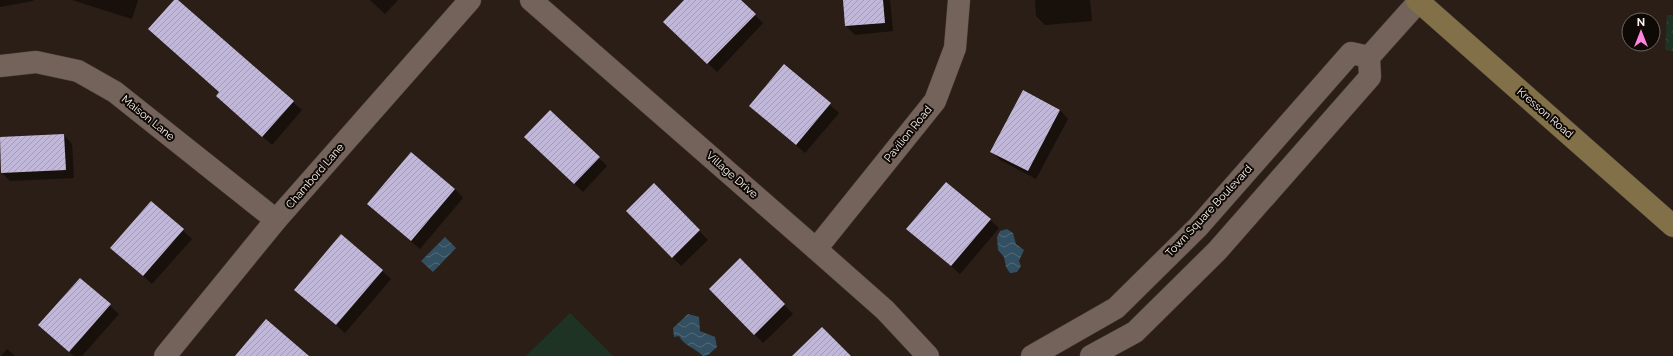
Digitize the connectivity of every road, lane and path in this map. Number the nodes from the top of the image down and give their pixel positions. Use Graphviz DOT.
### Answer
graph roads {
  1 [pos="470,0"];
  2 [pos="530,0"];
  3 [pos="959,0"];
  4 [pos="1419,0"];
  5 [pos="1369,57"];
  6 [pos="0,66"];
  7 [pos="276,220"];
  8 [pos="1673,226"];
  9 [pos="816,249"];
  10 [pos="165,356"];
  11 [pos="928,356"];
  12 [pos="1032,356"];
  13 [pos="1091,356"];
  1 -- 7 [label="street, Chambord Lane"];
  2 -- 9 [label="street, Village Drive"];
  3 -- 9 [label="street, Pavilion Road"];
  4 -- 5 [label="street"];
  4 -- 8 [label="main road, Kresson Road"];
  5 -- 12 [label="street, Town Square Boulevard"];
  5 -- 13 [label="street"];
  6 -- 7 [label="street, Maison Lane"];
  7 -- 10 [label="street, Chambord Lane"];
  9 -- 11 [label="street, Village Drive"];
}
